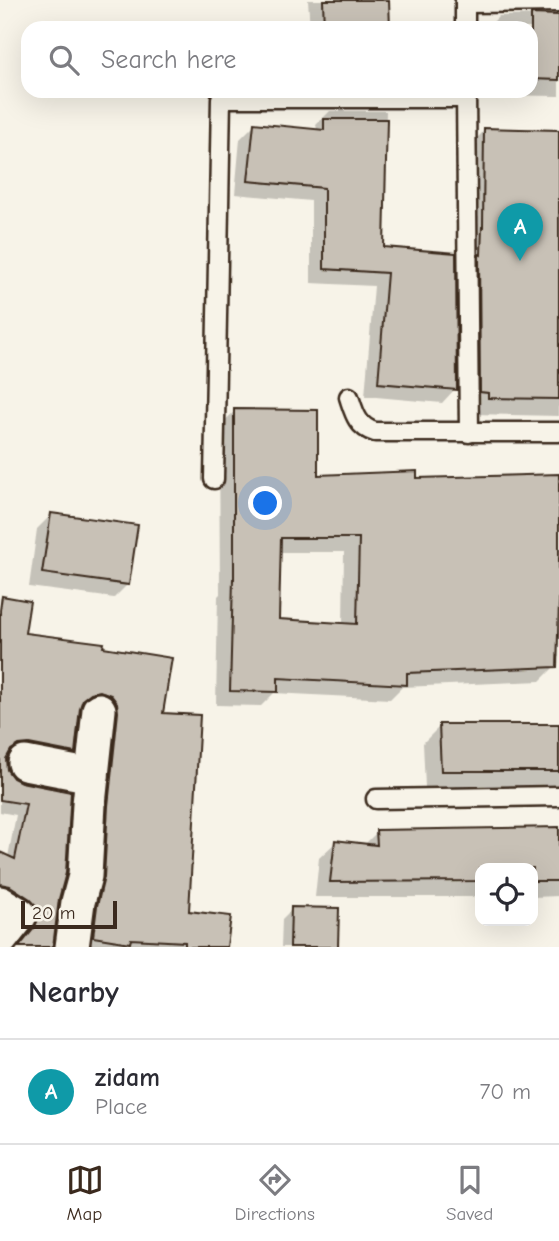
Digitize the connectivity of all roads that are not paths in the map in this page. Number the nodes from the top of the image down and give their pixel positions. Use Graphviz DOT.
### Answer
graph roads {
  1 [pos="465,1"];
  2 [pos="559,2"];
  3 [pos="465,21"];
  4 [pos="221,98"];
  5 [pos="466,98"];
  6 [pos="349,397"];
  7 [pos="559,432"];
  8 [pos="469,433"];
  9 [pos="214,479"];
  10 [pos="99,710"];
  11 [pos="25,763"];
  12 [pos="92,776"];
  13 [pos="559,796"];
  14 [pos="376,799"];
  15 [pos="0,903"];
  16 [pos="0,940"];
  17 [pos="72,947"];
  1 -- 2 [label="lane"];
  1 -- 3 [label="lane"];
  4 -- 9 [label="lane"];
  5 -- 8 [label="lane"];
  6 -- 8 [label="lane"];
  7 -- 8 [label="lane"];
  10 -- 12 [label="street"];
  11 -- 12 [label="street"];
  12 -- 17 [label="street"];
  13 -- 14 [label="lane"];
  15 -- 16 [label="street"];
}
